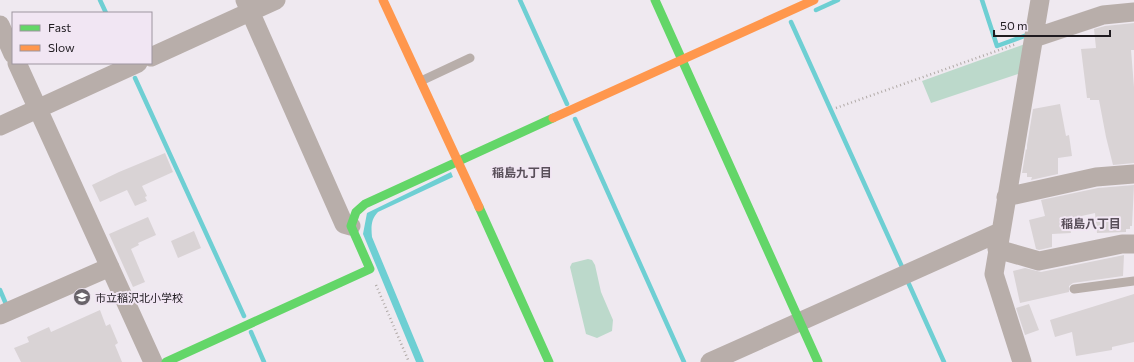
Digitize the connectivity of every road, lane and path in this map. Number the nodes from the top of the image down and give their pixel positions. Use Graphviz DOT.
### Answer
graph roads {
  1 [pos="276,0"];
  2 [pos="383,0"];
  3 [pos="655,0"];
  4 [pos="814,0"];
  5 [pos="1040,0"];
  6 [pos="248,6"];
  7 [pos="1134,12"];
  8 [pos="0,25"];
  9 [pos="1034,38"];
  10 [pos="12,52"];
  11 [pos="152,56"];
  12 [pos="470,58"];
  13 [pos="682,60"];
  14 [pos="17,64"];
  15 [pos="136,64"];
  16 [pos="421,81"];
  17 [pos="836,108"];
  18 [pos="38,109"];
  19 [pos="0,126"];
  20 [pos="458,161"];
  21 [pos="1134,174"];
  22 [pos="1006,197"];
  23 [pos="351,226"];
  24 [pos="999,240"];
  25 [pos="1134,244"];
  26 [pos="110,267"];
  27 [pos="370,269"];
  28 [pos="1134,281"];
  29 [pos="1074,289"];
  30 [pos="0,315"];
  31 [pos="800,322"];
  32 [pos="153,362"];
  33 [pos="166,362"];
  34 [pos="409,362"];
  35 [pos="549,362"];
  36 [pos="710,362"];
  37 [pos="818,362"];
  38 [pos="1022,362"];
  1 -- 6 [label="street"];
  2 -- 16 [label="street"];
  3 -- 13 [label="street"];
  4 -- 13 [label="street"];
  5 -- 9 [label="street"];
  6 -- 11 [label="street"];
  6 -- 23 [label="street"];
  7 -- 9 [label="street"];
  8 -- 10 [label="street"];
  9 -- 17 [label="path"];
  9 -- 22 [label="street"];
  12 -- 16 [label="lane"];
  13 -- 20 [label="street"];
  13 -- 31 [label="street"];
  14 -- 18 [label="street"];
  15 -- 18 [label="street"];
  16 -- 20 [label="street"];
  18 -- 19 [label="street"];
  18 -- 26 [label="street"];
  20 -- 23 [label="street"];
  20 -- 35 [label="street"];
  21 -- 22 [label="street"];
  22 -- 24 [label="street"];
  23 -- 27 [label="street"];
  24 -- 25 [label="street"];
  24 -- 31 [label="street"];
  24 -- 38 [label="street"];
  26 -- 30 [label="street"];
  26 -- 32 [label="street"];
  27 -- 33 [label="street"];
  27 -- 34 [label="path"];
  28 -- 29 [label="lane"];
  31 -- 36 [label="street"];
  31 -- 37 [label="street"];
}
